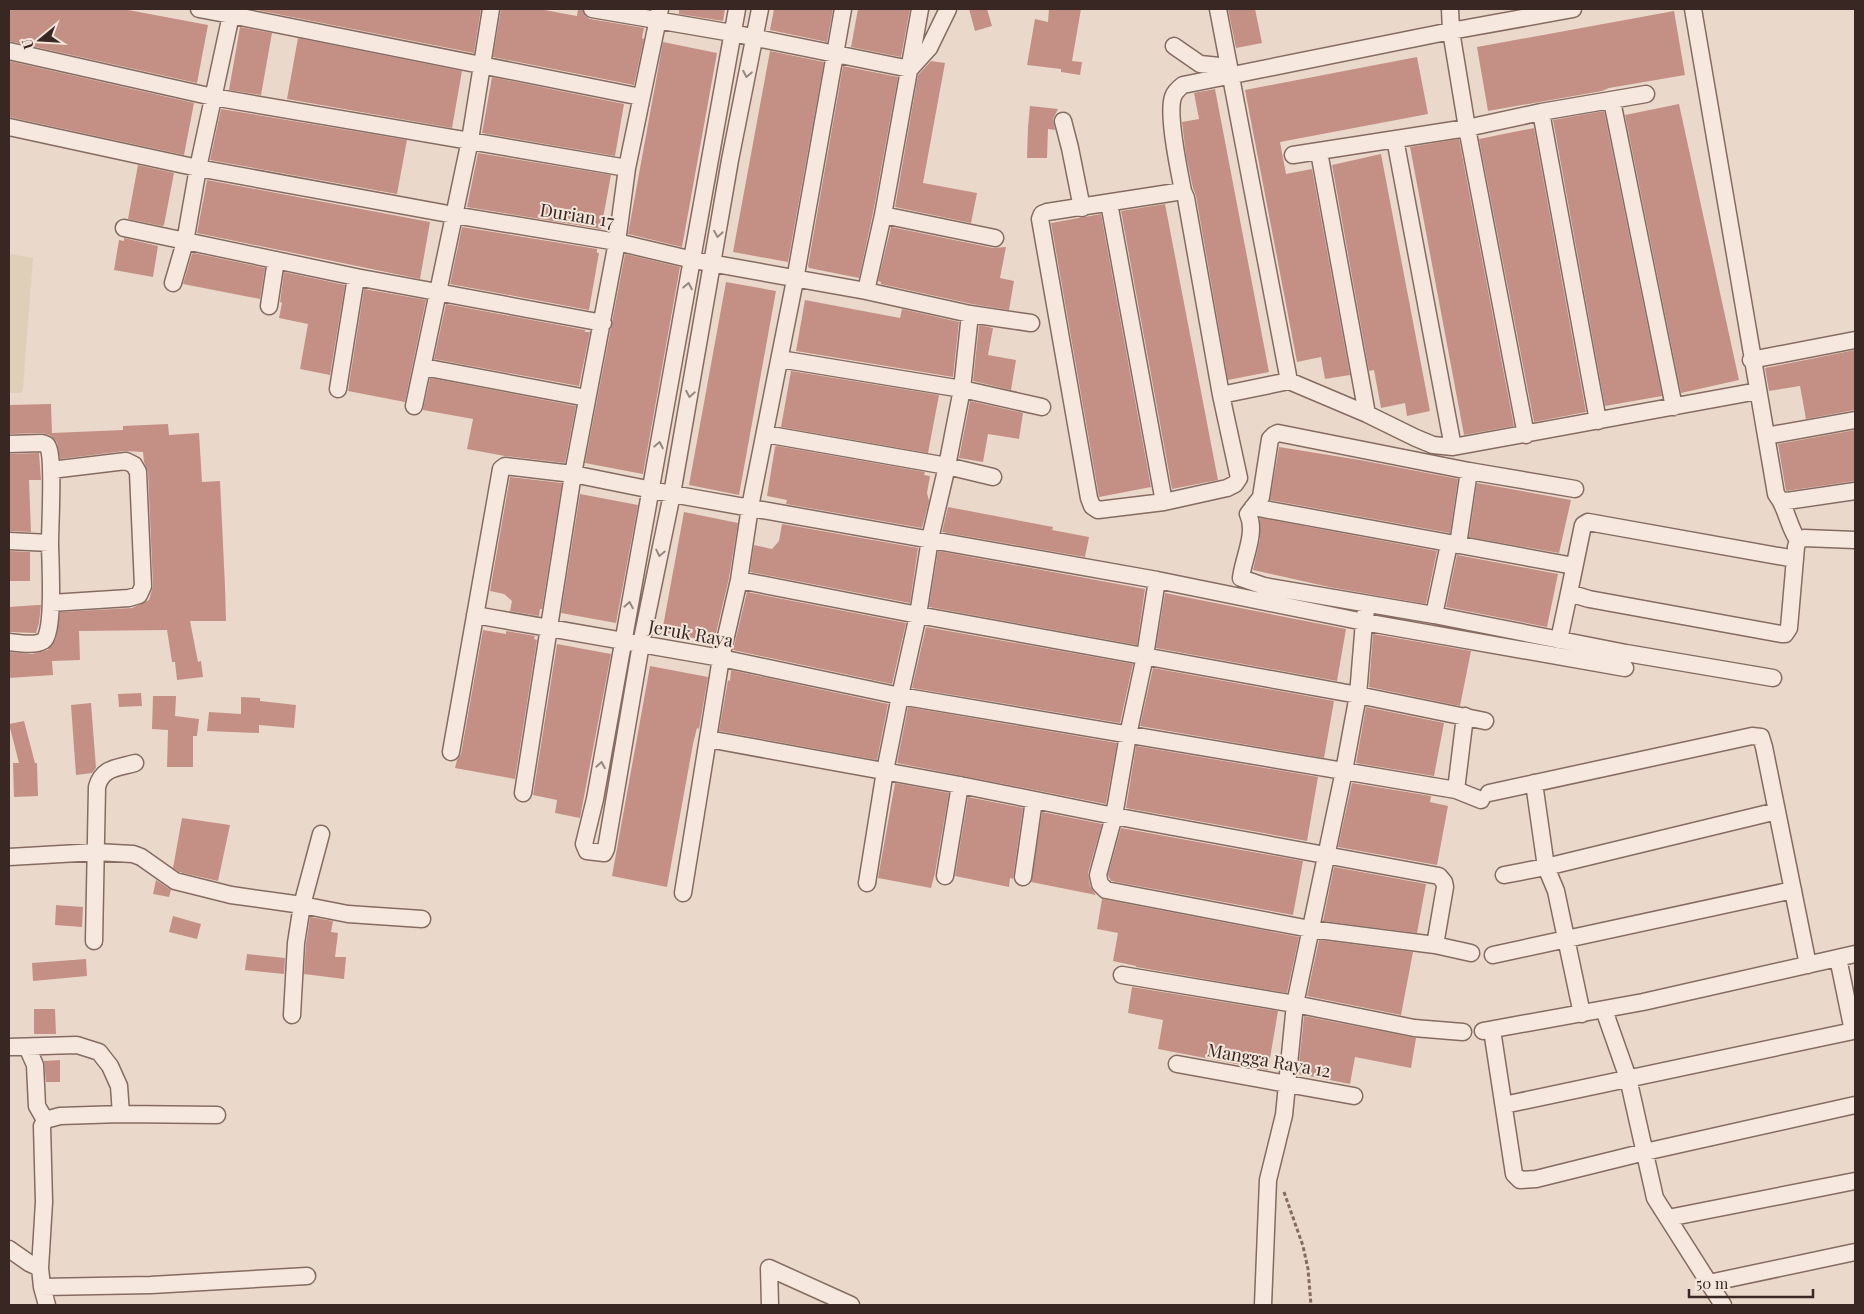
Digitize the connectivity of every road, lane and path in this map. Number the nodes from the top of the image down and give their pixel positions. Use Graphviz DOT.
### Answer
graph roads {
  1 [pos="199,9"];
  2 [pos="491,9"];
  3 [pos="592,9"];
  4 [pos="737,9"];
  5 [pos="760,9"];
  6 [pos="843,9"];
  7 [pos="920,9"];
  8 [pos="948,9"];
  9 [pos="1218,9"];
  10 [pos="1450,9"];
  11 [pos="1573,9"];
  12 [pos="1693,9"];
  13 [pos="231,12"];
  14 [pos="659,15"];
  15 [pos="1451,31"];
  16 [pos="732,33"];
  17 [pos="755,37"];
  18 [pos="1174,46"];
  19 [pos="9,51"];
  20 [pos="834,54"];
  21 [pos="482,66"];
  22 [pos="910,69"];
  23 [pos="1229,71"];
  24 [pos="1646,94"];
  25 [pos="640,96"];
  26 [pos="213,97"];
  27 [pos="1612,101"];
  28 [pos="1541,112"];
  29 [pos="1062,121"];
  30 [pos="9,127"];
  31 [pos="1467,128"];
  32 [pos="1395,139"];
  33 [pos="470,140"];
  34 [pos="1319,152"];
  35 [pos="1293,155"];
  36 [pos="198,168"];
  37 [pos="627,168"];
  38 [pos="1183,191"];
  39 [pos="1109,204"];
  40 [pos="1082,208"];
  41 [pos="454,215"];
  42 [pos="882,215"];
  43 [pos="124,228"];
  44 [pos="995,238"];
  45 [pos="185,242"];
  46 [pos="617,242"];
  47 [pos="276,260"];
  48 [pos="693,260"];
  49 [pos="713,263"];
  50 [pos="356,277"];
  51 [pos="795,280"];
  52 [pos="173,283"];
  53 [pos="439,291"];
  54 [pos="866,291"];
  55 [pos="269,306"];
  56 [pos="970,314"];
  57 [pos="603,323"];
  58 [pos="1030,323"];
  59 [pos="1855,340"];
  60 [pos="780,359"];
  61 [pos="1752,360"];
  62 [pos="423,367"];
  63 [pos="1290,381"];
  64 [pos="338,388"];
  65 [pos="962,389"];
  66 [pos="1758,392"];
  67 [pos="1221,396"];
  68 [pos="587,398"];
  69 [pos="414,406"];
  70 [pos="1042,407"];
  71 [pos="1674,407"];
  72 [pos="1368,414"];
  73 [pos="1855,420"];
  74 [pos="1598,421"];
  75 [pos="765,434"];
  76 [pos="1526,434"];
  77 [pos="1766,436"];
  78 [pos="9,444"];
  79 [pos="1452,448"];
  80 [pos="947,466"];
  81 [pos="51,470"];
  82 [pos="1469,471"];
  83 [pos="573,474"];
  84 [pos="993,477"];
  85 [pos="1575,489"];
  86 [pos="650,490"];
  87 [pos="1855,491"];
  88 [pos="672,494"];
  89 [pos="1780,500"];
  90 [pos="1164,502"];
  91 [pos="750,507"];
  92 [pos="1253,507"];
  93 [pos="930,539"];
  94 [pos="1798,540"];
  95 [pos="1855,540"];
  96 [pos="9,541"];
  97 [pos="50,542"];
  98 [pos="1453,544"];
  99 [pos="1795,559"];
  100 [pos="1574,566"];
  101 [pos="739,580"];
  102 [pos="1158,580"];
  103 [pos="1569,593"];
  104 [pos="51,603"];
  105 [pos="1368,604"];
  106 [pos="475,615"];
  107 [pos="918,615"];
  108 [pos="1434,615"];
  109 [pos="1364,622"];
  110 [pos="549,627"];
  111 [pos="623,640"];
  112 [pos="1560,640"];
  113 [pos="9,642"];
  114 [pos="641,644"];
  115 [pos="1145,656"];
  116 [pos="721,658"];
  117 [pos="1625,668"];
  118 [pos="1773,678"];
  119 [pos="1358,695"];
  120 [pos="900,696"];
  121 [pos="1465,716"];
  122 [pos="1485,721"];
  123 [pos="1128,735"];
  124 [pos="708,739"];
  125 [pos="451,752"];
  126 [pos="135,763"];
  127 [pos="885,771"];
  128 [pos="1344,771"];
  129 [pos="1534,783"];
  130 [pos="960,785"];
  131 [pos="1456,790"];
  132 [pos="523,793"];
  133 [pos="595,799"];
  134 [pos="1034,800"];
  135 [pos="614,802"];
  136 [pos="1777,811"];
  137 [pos="1114,816"];
  138 [pos="321,834"];
  139 [pos="96,852"];
  140 [pos="1326,855"];
  141 [pos="9,857"];
  142 [pos="1546,866"];
  143 [pos="1504,875"];
  144 [pos="945,876"];
  145 [pos="1023,877"];
  146 [pos="867,883"];
  147 [pos="1793,890"];
  148 [pos="683,893"];
  149 [pos="302,905"];
  150 [pos="422,919"];
  151 [pos="1310,929"];
  152 [pos="1565,939"];
  153 [pos="94,941"];
  154 [pos="1435,945"];
  155 [pos="1471,953"];
  156 [pos="1855,954"];
  157 [pos="1493,955"];
  158 [pos="1838,958"];
  159 [pos="1808,965"];
  160 [pos="1122,975"];
  161 [pos="1295,1004"];
  162 [pos="1604,1010"];
  163 [pos="1582,1014"];
  164 [pos="292,1015"];
  165 [pos="1463,1032"];
  166 [pos="1854,1037"];
  167 [pos="9,1047"];
  168 [pos="27,1047"];
  169 [pos="1177,1064"];
  170 [pos="1628,1078"];
  171 [pos="1286,1084"];
  172 [pos="1354,1096"];
  173 [pos="1855,1105"];
  174 [pos="1504,1106"];
  175 [pos="120,1114"];
  176 [pos="217,1115"];
  177 [pos="45,1120"];
  178 [pos="1645,1152"];
  179 [pos="1268,1180"];
  180 [pos="1855,1181"];
  181 [pos="1668,1218"];
  182 [pos="9,1249"];
  183 [pos="1855,1252"];
  184 [pos="40,1268"];
  185 [pos="307,1276"];
  186 [pos="1709,1283"];
  187 [pos="42,1287"];
  188 [pos="47,1305"];
  189 [pos="770,1305"];
  190 [pos="851,1305"];
  191 [pos="1263,1305"];
  192 [pos="1311,1305"];
  193 [pos="1723,1305"];
  1 -- 13 [label="street"];
  2 -- 21 [label="street"];
  3 -- 14 [label="street"];
  4 -- 16 [label="street"];
  5 -- 17 [label="street"];
  6 -- 20 [label="street"];
  7 -- 22 [label="street"];
  8 -- 22 [label="street"];
  9 -- 23 [label="street"];
  10 -- 15 [label="street"];
  11 -- 15 [label="street"];
  12 -- 61 [label="street"];
  13 -- 21 [label="street"];
  13 -- 26 [label="street"];
  14 -- 16 [label="street"];
  14 -- 25 [label="street"];
  15 -- 23 [label="street"];
  15 -- 31 [label="street"];
  16 -- 17 [label="street"];
  16 -- 48 [label="street"];
  17 -- 20 [label="street"];
  17 -- 49 [label="street, one-way"];
  18 -- 23 [label="street"];
  19 -- 26 [label="street"];
  20 -- 22 [label="street"];
  20 -- 51 [label="street"];
  21 -- 25 [label="street"];
  21 -- 33 [label="street"];
  22 -- 42 [label="street"];
  23 -- 38 [label="street"];
  23 -- 63 [label="street"];
  24 -- 27 [label="street"];
  25 -- 37 [label="street"];
  26 -- 33 [label="street"];
  26 -- 36 [label="street"];
  27 -- 28 [label="street"];
  27 -- 71 [label="street"];
  28 -- 31 [label="street"];
  28 -- 74 [label="street"];
  29 -- 40 [label="street"];
  30 -- 36 [label="street, Durian 17"];
  31 -- 32 [label="street"];
  31 -- 76 [label="street"];
  32 -- 34 [label="street"];
  32 -- 79 [label="street"];
  33 -- 37 [label="street"];
  33 -- 41 [label="street"];
  34 -- 35 [label="street"];
  34 -- 72 [label="street"];
  36 -- 41 [label="street, Durian 17"];
  36 -- 45 [label="street"];
  37 -- 46 [label="street"];
  38 -- 39 [label="street"];
  38 -- 67 [label="street"];
  39 -- 40 [label="street"];
  39 -- 90 [label="street"];
  40 -- 90 [label="street"];
  41 -- 46 [label="street, Durian 17"];
  41 -- 53 [label="street"];
  42 -- 44 [label="street"];
  42 -- 54 [label="street"];
  43 -- 45 [label="street"];
  45 -- 47 [label="street"];
  45 -- 52 [label="street"];
  46 -- 48 [label="street, Durian 17"];
  46 -- 57 [label="street"];
  47 -- 50 [label="street"];
  47 -- 55 [label="street"];
  48 -- 49 [label="street, Durian 17"];
  86 -- 48 [label="street, one-way"];
  49 -- 51 [label="street, Durian 17"];
  49 -- 88 [label="street, one-way"];
  50 -- 53 [label="street"];
  50 -- 64 [label="street"];
  51 -- 54 [label="street, Durian 17"];
  51 -- 60 [label="street"];
  53 -- 57 [label="street"];
  53 -- 62 [label="street"];
  54 -- 56 [label="street, Durian 17"];
  56 -- 58 [label="street, Durian 17"];
  56 -- 65 [label="street"];
  57 -- 68 [label="street"];
  59 -- 61 [label="street"];
  60 -- 65 [label="street"];
  60 -- 75 [label="street"];
  61 -- 66 [label="street"];
  62 -- 68 [label="street"];
  62 -- 69 [label="street"];
  63 -- 67 [label="street"];
  63 -- 72 [label="street"];
  65 -- 70 [label="street"];
  65 -- 80 [label="street"];
  66 -- 71 [label="street"];
  66 -- 77 [label="street"];
  67 -- 90 [label="street"];
  68 -- 83 [label="street"];
  71 -- 74 [label="street"];
  72 -- 79 [label="street"];
  73 -- 77 [label="street"];
  74 -- 76 [label="street"];
  75 -- 80 [label="street"];
  75 -- 91 [label="street"];
  76 -- 79 [label="street"];
  77 -- 89 [label="street"];
  78 -- 81 [label="street"];
  80 -- 84 [label="street"];
  80 -- 93 [label="street"];
  81 -- 97 [label="street"];
  81 -- 104 [label="street"];
  82 -- 85 [label="street"];
  82 -- 92 [label="street"];
  82 -- 98 [label="street"];
  83 -- 86 [label="street"];
  83 -- 106 [label="street"];
  83 -- 110 [label="street"];
  86 -- 88 [label="street"];
  111 -- 86 [label="street, one-way"];
  87 -- 89 [label="street"];
  88 -- 91 [label="street"];
  88 -- 114 [label="street, one-way"];
  89 -- 94 [label="street"];
  91 -- 93 [label="street"];
  91 -- 101 [label="street"];
  92 -- 98 [label="street"];
  92 -- 105 [label="street"];
  93 -- 102 [label="street"];
  93 -- 107 [label="street"];
  94 -- 95 [label="street"];
  94 -- 99 [label="street"];
  96 -- 97 [label="street"];
  97 -- 104 [label="street"];
  98 -- 100 [label="street"];
  98 -- 108 [label="street"];
  99 -- 100 [label="street"];
  99 -- 103 [label="street"];
  100 -- 103 [label="street"];
  101 -- 107 [label="street"];
  101 -- 116 [label="street"];
  102 -- 109 [label="street"];
  102 -- 115 [label="street"];
  103 -- 112 [label="street"];
  104 -- 113 [label="street"];
  105 -- 108 [label="street"];
  105 -- 109 [label="street"];
  106 -- 110 [label="street, Jeruk Raya"];
  106 -- 125 [label="street"];
  107 -- 115 [label="street"];
  107 -- 120 [label="street"];
  108 -- 112 [label="street"];
  109 -- 117 [label="street"];
  109 -- 119 [label="street"];
  110 -- 111 [label="street, Jeruk Raya"];
  110 -- 132 [label="street"];
  111 -- 114 [label="street, Jeruk Raya"];
  133 -- 111 [label="street, one-way"];
  112 -- 118 [label="street"];
  114 -- 116 [label="street, Jeruk Raya"];
  114 -- 135 [label="street"];
  115 -- 119 [label="street"];
  115 -- 123 [label="street"];
  116 -- 120 [label="street, Jeruk Raya"];
  116 -- 124 [label="street"];
  119 -- 121 [label="street"];
  119 -- 128 [label="street"];
  120 -- 123 [label="street, Jeruk Raya"];
  120 -- 127 [label="street"];
  121 -- 122 [label="street"];
  121 -- 131 [label="street"];
  123 -- 128 [label="street, Jeruk Raya"];
  123 -- 137 [label="street"];
  124 -- 127 [label="street"];
  124 -- 148 [label="street"];
  126 -- 139 [label="street"];
  127 -- 130 [label="street"];
  127 -- 146 [label="street"];
  128 -- 131 [label="street, Jeruk Raya"];
  128 -- 140 [label="street"];
  129 -- 131 [label="street, Jeruk Raya"];
  129 -- 136 [label="street"];
  129 -- 142 [label="street"];
  130 -- 134 [label="street"];
  130 -- 144 [label="street"];
  133 -- 135 [label="street"];
  133 -- 135 [label="street"];
  134 -- 137 [label="street"];
  134 -- 145 [label="street"];
  136 -- 142 [label="street"];
  136 -- 147 [label="street"];
  137 -- 140 [label="street"];
  137 -- 151 [label="street"];
  138 -- 149 [label="street"];
  139 -- 141 [label="street"];
  139 -- 149 [label="street"];
  139 -- 153 [label="street"];
  140 -- 151 [label="street"];
  140 -- 154 [label="street"];
  142 -- 143 [label="street"];
  142 -- 152 [label="street"];
  147 -- 152 [label="street"];
  147 -- 159 [label="street"];
  149 -- 150 [label="street"];
  149 -- 164 [label="street"];
  151 -- 154 [label="street"];
  151 -- 161 [label="street"];
  152 -- 157 [label="street"];
  152 -- 163 [label="street"];
  154 -- 155 [label="street"];
  156 -- 158 [label="street"];
  158 -- 159 [label="street"];
  158 -- 166 [label="street"];
  159 -- 162 [label="street"];
  160 -- 161 [label="street"];
  161 -- 165 [label="street"];
  161 -- 171 [label="street"];
  162 -- 163 [label="street"];
  162 -- 170 [label="street"];
  163 -- 174 [label="street"];
  166 -- 170 [label="street"];
  167 -- 168 [label="street"];
  168 -- 175 [label="street"];
  168 -- 177 [label="street"];
  169 -- 171 [label="street, Mangga Raya 12"];
  170 -- 174 [label="street"];
  170 -- 178 [label="street"];
  171 -- 172 [label="street, Mangga Raya 12"];
  171 -- 179 [label="street"];
  173 -- 178 [label="street"];
  174 -- 178 [label="street"];
  175 -- 176 [label="street"];
  175 -- 177 [label="street"];
  177 -- 184 [label="street"];
  178 -- 181 [label="street"];
  179 -- 191 [label="street"];
  179 -- 192 [label="path"];
  180 -- 181 [label="street"];
  181 -- 186 [label="street"];
  182 -- 184 [label="street"];
  183 -- 186 [label="street"];
  184 -- 187 [label="street"];
  185 -- 187 [label="street"];
  186 -- 193 [label="street"];
  187 -- 188 [label="street"];
  189 -- 190 [label="street"];
}
